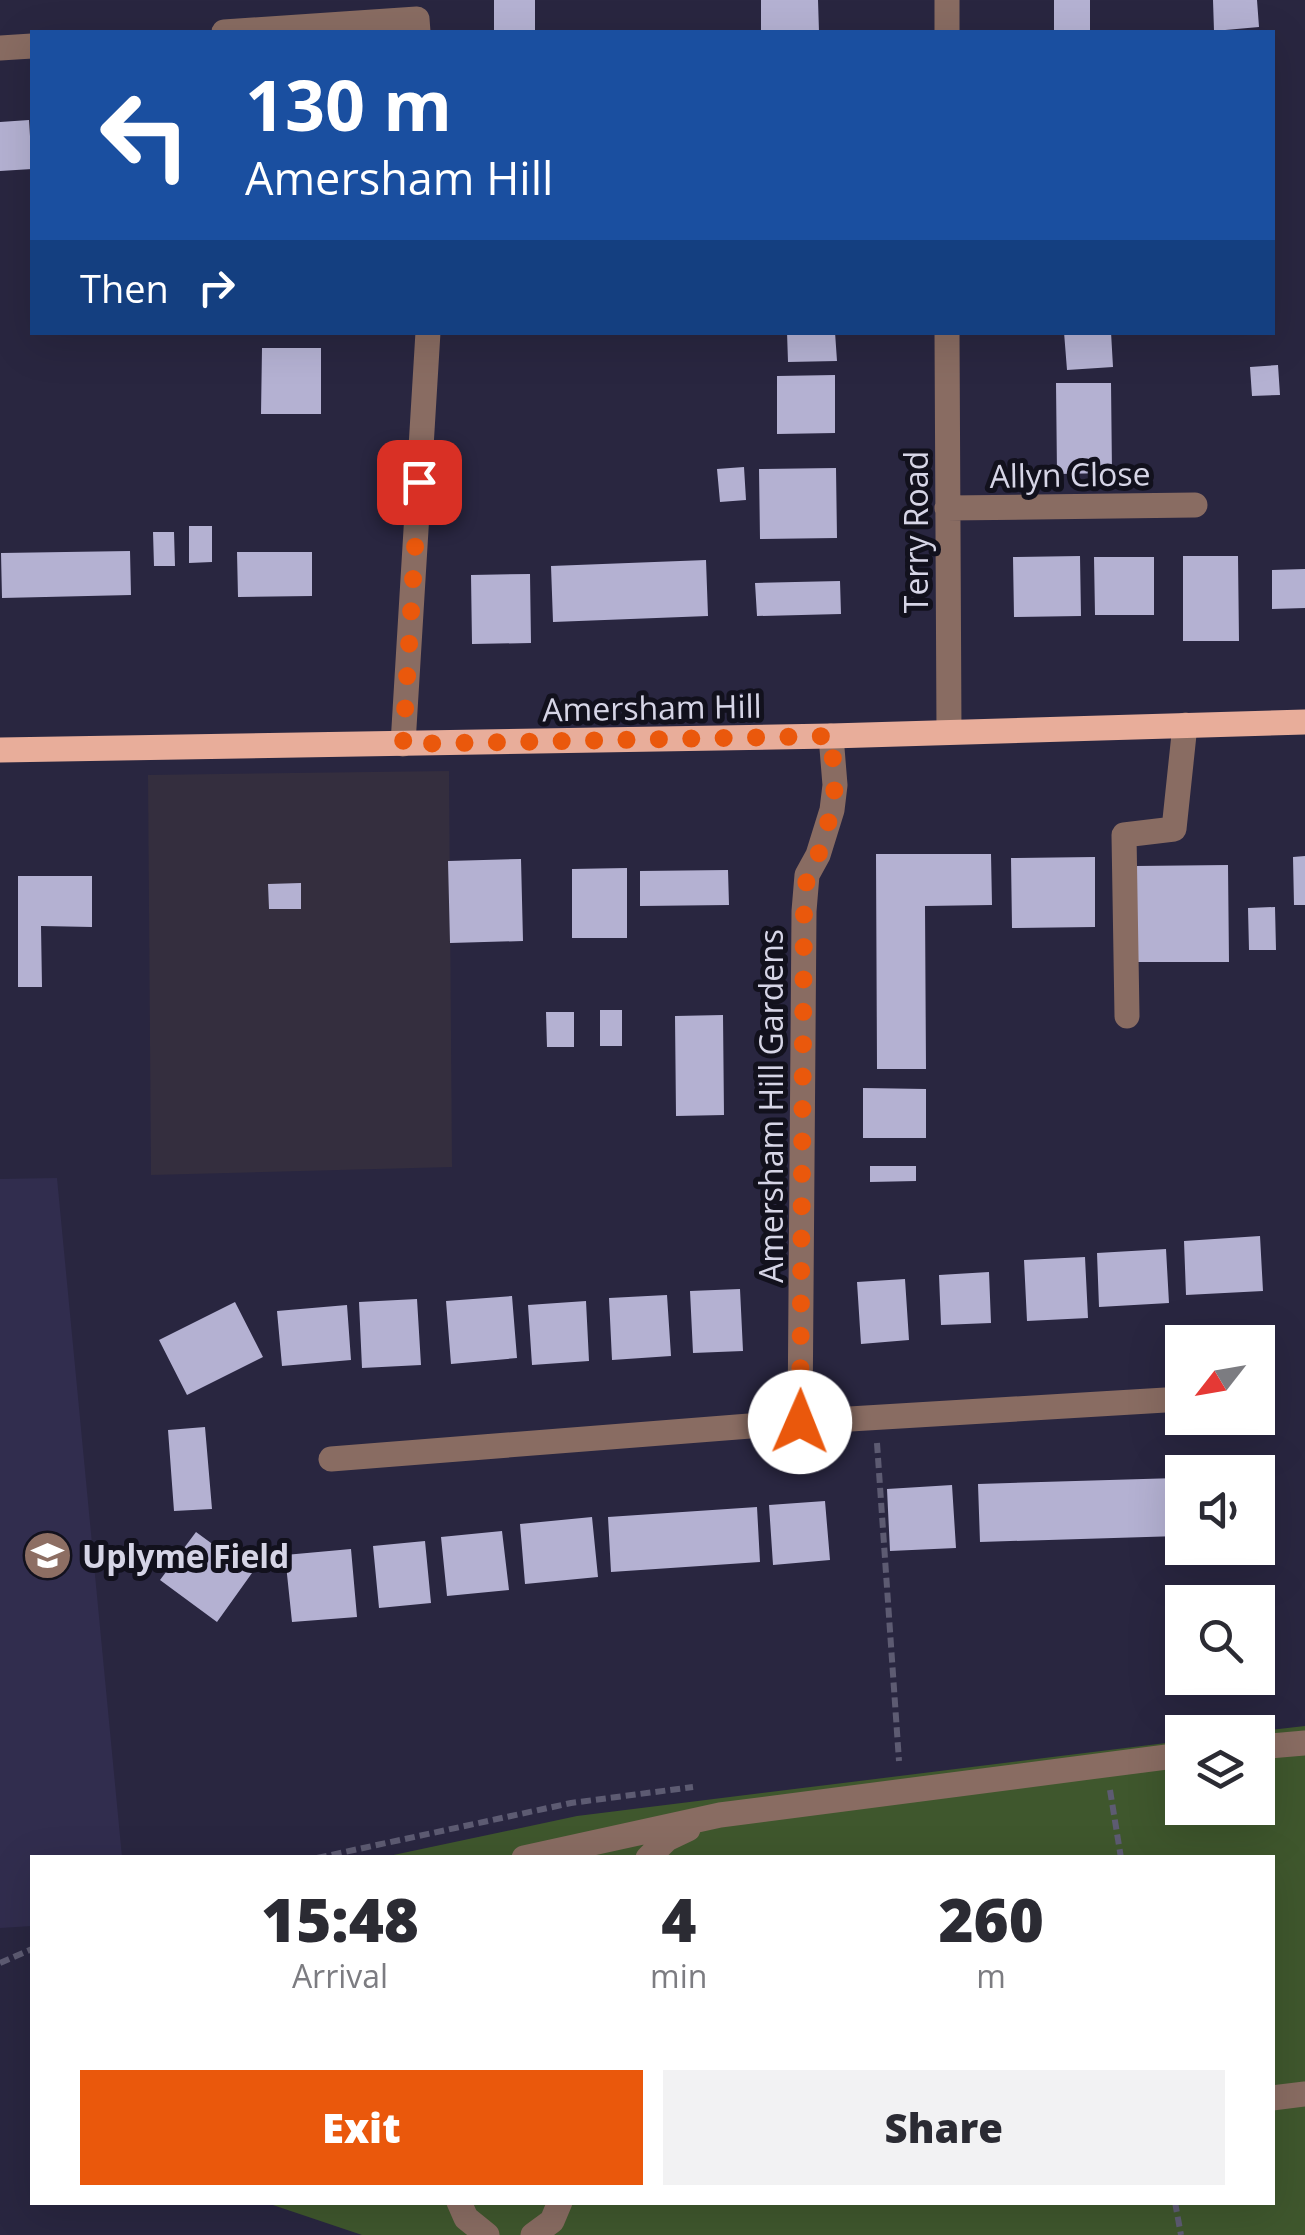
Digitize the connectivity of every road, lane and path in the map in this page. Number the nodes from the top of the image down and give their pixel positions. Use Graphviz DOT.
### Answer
graph roads {
  1 [pos="946,0"];
  2 [pos="417,17"];
  3 [pos="250,30"];
  4 [pos="946,30"];
  5 [pos="30,46"];
  6 [pos="0,48"];
  7 [pos="428,335"];
  8 [pos="947,335"];
  9 [pos="1195,505"];
  10 [pos="947,508"];
  11 [pos="1305,722"];
  12 [pos="1185,725"];
  13 [pos="949,731"];
  14 [pos="831,736"];
  15 [pos="403,744"];
  16 [pos="0,750"];
  17 [pos="1126,1016"];
  18 [pos="1165,1399"];
  19 [pos="876,1417"];
  20 [pos="800,1422"];
  21 [pos="331,1459"];
  22 [pos="1305,1743"];
  23 [pos="1275,1746"];
  24 [pos="1165,1757"];
  25 [pos="899,1761"];
  26 [pos="1111,1792"];
  27 [pos="720,1815"];
  28 [pos="607,1838"];
  29 [pos="536,1855"];
  30 [pos="628,1855"];
  31 [pos="651,1855"];
  32 [pos="1121,1855"];
  33 [pos="30,1950"];
  34 [pos="0,1963"];
  35 [pos="1305,2094"];
  36 [pos="1275,2098"];
  37 [pos="461,2205"];
  38 [pos="559,2205"];
  39 [pos="1176,2205"];
  40 [pos="479,2233"];
  41 [pos="538,2234"];
  42 [pos="1181,2235"];
  1 -- 4 [label="street"];
  2 -- 3 [label="street"];
  5 -- 6 [label="street"];
  7 -- 15 [label="street"];
  8 -- 10 [label="street, Terry Road"];
  9 -- 10 [label="street, Allyn Close"];
  10 -- 13 [label="street, Terry Road"];
  11 -- 12 [label="main road, Amersham Hill"];
  12 -- 13 [label="main road, Amersham Hill"];
  12 -- 17 [label="street"];
  13 -- 14 [label="main road, Amersham Hill"];
  14 -- 15 [label="main road, Amersham Hill"];
  14 -- 20 [label="street, Amersham Hill Gardens"];
  15 -- 16 [label="main road, Amersham Hill"];
  18 -- 19 [label="street"];
  19 -- 20 [label="street"];
  19 -- 25 [label="path"];
  20 -- 21 [label="street"];
  22 -- 23 [label="street"];
  24 -- 27 [label="street"];
  26 -- 32 [label="path"];
  27 -- 28 [label="street"];
  27 -- 31 [label="street"];
  28 -- 29 [label="street"];
  28 -- 30 [label="street"];
  33 -- 34 [label="path"];
  35 -- 36 [label="street"];
  37 -- 40 [label="street"];
  38 -- 41 [label="street"];
  39 -- 42 [label="path"];
}
